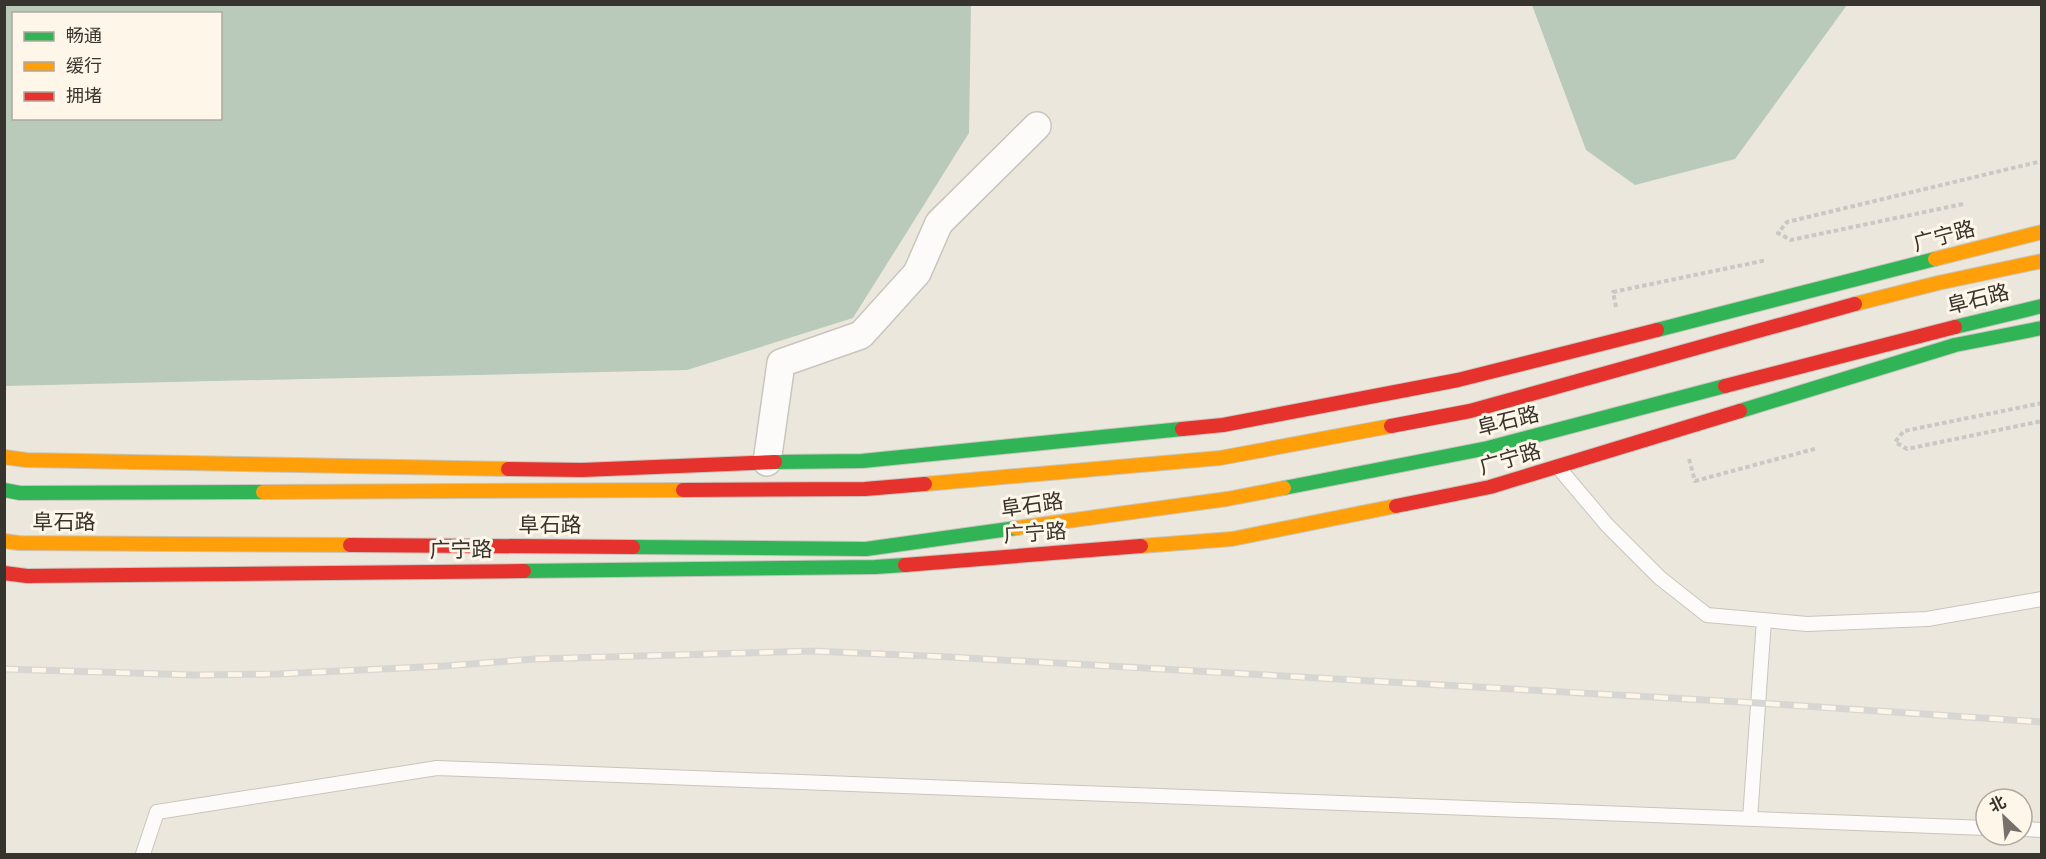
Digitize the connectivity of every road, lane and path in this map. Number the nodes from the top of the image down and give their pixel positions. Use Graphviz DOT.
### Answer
graph roads {
  1 [pos="1037,126"];
  2 [pos="2042,161"];
  3 [pos="1963,204"];
  4 [pos="2042,232"];
  5 [pos="1767,260"];
  6 [pos="2042,261"];
  7 [pos="2042,306"];
  8 [pos="1617,316"];
  9 [pos="2042,328"];
  10 [pos="2042,403"];
  11 [pos="2042,421"];
  12 [pos="1818,448"];
  13 [pos="1688,453"];
  14 [pos="4,457"];
  15 [pos="767,462"];
  16 [pos="1558,467"];
  17 [pos="4,490"];
  18 [pos="4,541"];
  19 [pos="4,573"];
  20 [pos="2042,599"];
  21 [pos="1764,620"];
  22 [pos="1750,819"];
  23 [pos="1974,828"];
  24 [pos="143,855"];
  1 -- 15 [label="street"];
  2 -- 3 [label="path"];
  4 -- 15 [label="main road, 广宁路"];
  5 -- 8 [label="path"];
  6 -- 17 [label="main road, 阜石路"];
  7 -- 18 [label="main road, 阜石路"];
  9 -- 16 [label="main road, 广宁路"];
  10 -- 11 [label="path"];
  12 -- 13 [label="path"];
  14 -- 15 [label="main road, 广宁路"];
  16 -- 19 [label="main road, 广宁路"];
  16 -- 21 [label="lane"];
  20 -- 21 [label="lane"];
  21 -- 22 [label="lane"];
  22 -- 23 [label="lane"];
  22 -- 24 [label="lane"];
}
